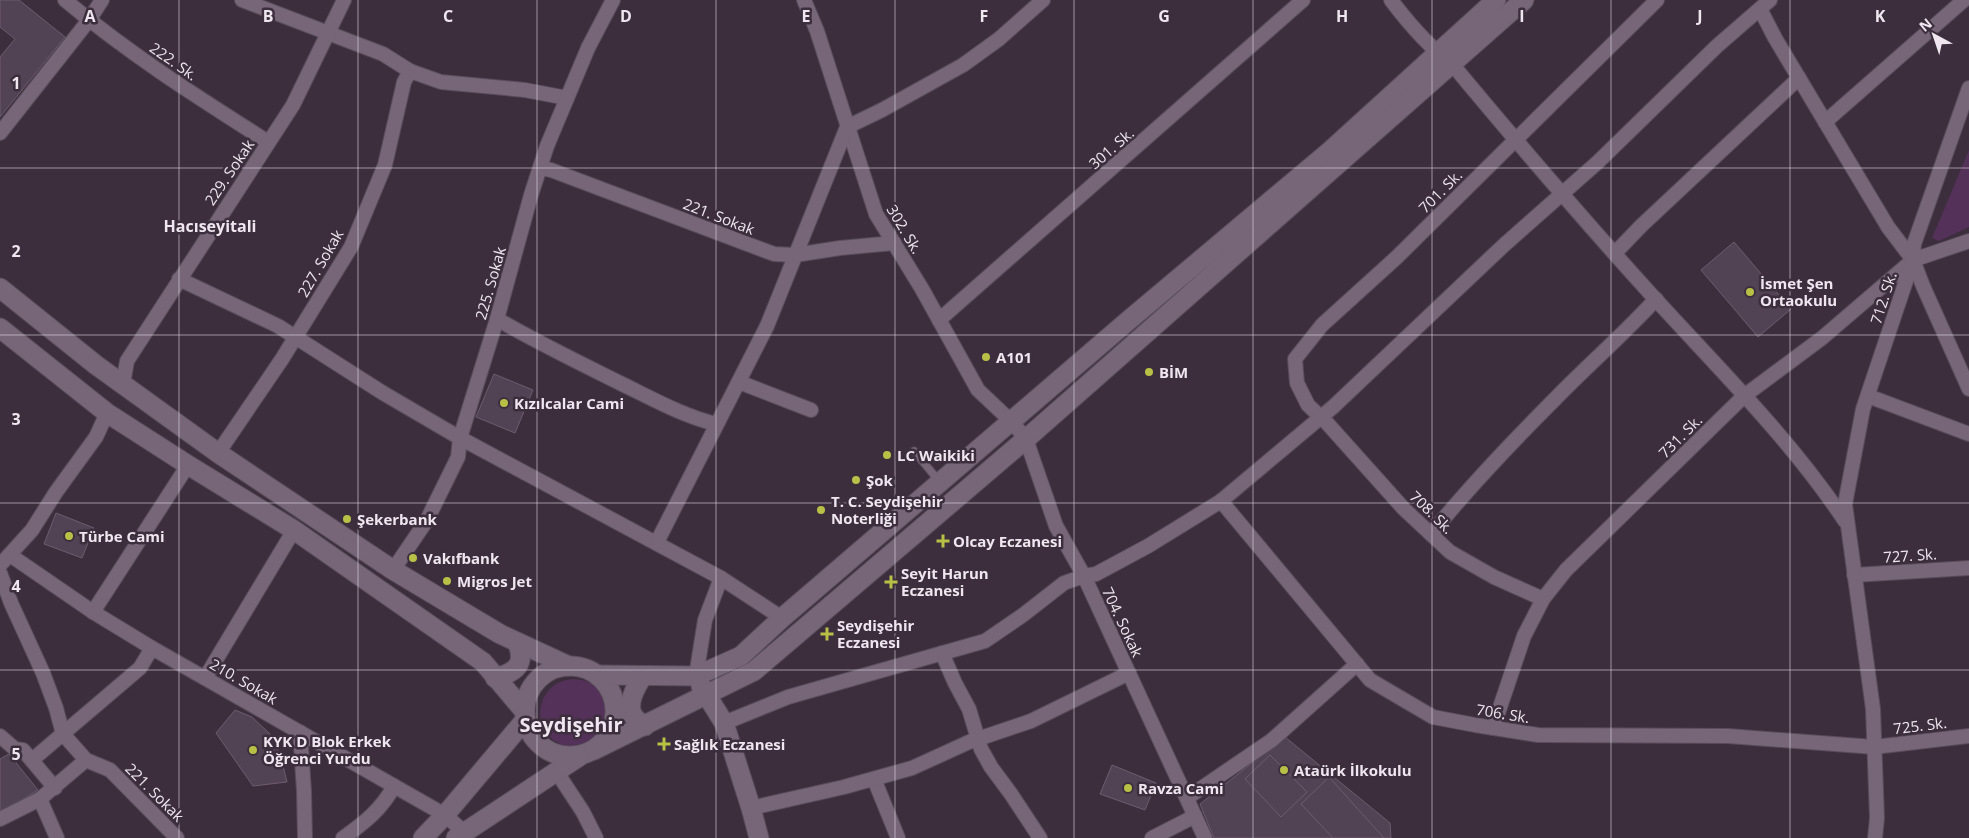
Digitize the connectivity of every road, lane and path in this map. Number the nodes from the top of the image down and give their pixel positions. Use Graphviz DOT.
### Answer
graph roads {
  1 [pos="65,0"];
  2 [pos="102,0"];
  3 [pos="242,0"];
  4 [pos="344,0"];
  5 [pos="613,0"];
  6 [pos="804,0"];
  7 [pos="1043,0"];
  8 [pos="1303,0"];
  9 [pos="1391,0"];
  10 [pos="1496,0"];
  11 [pos="1524,0"];
  12 [pos="1657,0"];
  13 [pos="1964,0"];
  14 [pos="1765,4"];
  15 [pos="89,20"];
  16 [pos="330,32"];
  17 [pos="1445,59"];
  18 [pos="410,71"];
  19 [pos="1798,78"];
  20 [pos="1969,88"];
  21 [pos="567,98"];
  22 [pos="1824,122"];
  23 [pos="847,127"];
  24 [pos="0,132"];
  25 [pos="1516,140"];
  26 [pos="268,142"];
  27 [pos="540,168"];
  28 [pos="1563,193"];
  29 [pos="1969,241"];
  30 [pos="894,243"];
  31 [pos="1615,253"];
  32 [pos="796,255"];
  33 [pos="1913,260"];
  34 [pos="179,278"];
  35 [pos="0,288"];
  36 [pos="1656,299"];
  37 [pos="496,320"];
  38 [pos="939,320"];
  39 [pos="0,328"];
  40 [pos="296,337"];
  41 [pos="123,384"];
  42 [pos="744,384"];
  43 [pos="1969,389"];
  44 [pos="1744,396"];
  45 [pos="1868,396"];
  46 [pos="811,410"];
  47 [pos="107,413"];
  48 [pos="1320,418"];
  49 [pos="1012,422"];
  50 [pos="716,424"];
  51 [pos="1969,434"];
  52 [pos="460,438"];
  53 [pos="1026,439"];
  54 [pos="914,451"];
  55 [pos="218,453"];
  56 [pos="188,465"];
  57 [pos="941,483"];
  58 [pos="1221,501"];
  59 [pos="1847,524"];
  60 [pos="294,530"];
  61 [pos="1431,534"];
  62 [pos="658,543"];
  63 [pos="3,562"];
  64 [pos="1969,568"];
  65 [pos="393,570"];
  66 [pos="1854,575"];
  67 [pos="1084,576"];
  68 [pos="721,578"];
  69 [pos="1544,599"];
  70 [pos="93,612"];
  71 [pos="782,618"];
  72 [pos="517,642"];
  73 [pos="152,648"];
  74 [pos="942,653"];
  75 [pos="1357,664"];
  76 [pos="569,666"];
  77 [pos="1129,673"];
  78 [pos="598,675"];
  79 [pos="643,676"];
  80 [pos="696,676"];
  81 [pos="205,678"];
  82 [pos="495,678"];
  83 [pos="706,696"];
  84 [pos="525,716"];
  85 [pos="724,723"];
  86 [pos="645,726"];
  87 [pos="1493,728"];
  88 [pos="300,732"];
  89 [pos="63,734"];
  90 [pos="0,736"];
  91 [pos="1969,736"];
  92 [pos="978,739"];
  93 [pos="1874,747"];
  94 [pos="587,753"];
  95 [pos="32,760"];
  96 [pos="86,760"];
  97 [pos="556,770"];
  98 [pos="874,779"];
  99 [pos="394,786"];
  100 [pos="55,788"];
  101 [pos="1187,798"];
  102 [pos="40,799"];
  103 [pos="751,808"];
  104 [pos="445,815"];
  105 [pos="1195,816"];
  106 [pos="0,819"];
  107 [pos="460,835"];
  108 [pos="57,838"];
  109 [pos="177,838"];
  110 [pos="305,838"];
  111 [pos="343,838"];
  112 [pos="423,838"];
  113 [pos="596,838"];
  114 [pos="758,838"];
  115 [pos="898,838"];
  116 [pos="1040,838"];
  117 [pos="1152,838"];
  118 [pos="1204,838"];
  119 [pos="1875,838"];
  1 -- 15 [label="street, 222. Sk."];
  2 -- 15 [label="street"];
  3 -- 16 [label="street"];
  4 -- 16 [label="street, 229. Sokak"];
  5 -- 21 [label="street, 225. Sokak"];
  6 -- 23 [label="street, 302. Sk."];
  7 -- 23 [label="street"];
  8 -- 38 [label="street, 301. Sk."];
  9 -- 17 [label="street"];
  10 -- 17 [label="main road"];
  11 -- 17 [label="main road"];
  12 -- 25 [label="street, 701. Sk."];
  13 -- 22 [label="street"];
  14 -- 19 [label="street"];
  14 -- 28 [label="street"];
  15 -- 24 [label="street"];
  15 -- 26 [label="street, 222. Sk."];
  16 -- 18 [label="street"];
  16 -- 26 [label="street, 229. Sokak"];
  17 -- 25 [label="street"];
  17 -- 49 [label="main road"];
  17 -- 53 [label="main road"];
  18 -- 21 [label="street"];
  18 -- 40 [label="street, 227. Sokak"];
  19 -- 22 [label="street"];
  19 -- 31 [label="street"];
  20 -- 33 [label="street, 712. Sk."];
  21 -- 27 [label="street, 225. Sokak"];
  22 -- 33 [label="street"];
  23 -- 30 [label="street, 302. Sk."];
  23 -- 32 [label="street"];
  25 -- 28 [label="street"];
  25 -- 48 [label="street, 701. Sk."];
  26 -- 34 [label="street, 229. Sokak"];
  27 -- 32 [label="street, 221. Sokak"];
  27 -- 37 [label="street, 225. Sokak"];
  28 -- 31 [label="street"];
  28 -- 48 [label="street"];
  29 -- 33 [label="street, 731. Sk."];
  30 -- 32 [label="street, 221. Sokak"];
  30 -- 38 [label="street, 302. Sk."];
  31 -- 36 [label="street"];
  32 -- 42 [label="street"];
  32 -- 50 [label="street"];
  33 -- 43 [label="street"];
  33 -- 44 [label="street, 731. Sk."];
  33 -- 45 [label="street, 712. Sk."];
  34 -- 40 [label="street"];
  34 -- 41 [label="street, 229. Sokak"];
  35 -- 41 [label="main road"];
  36 -- 44 [label="street"];
  36 -- 61 [label="street"];
  37 -- 50 [label="street"];
  37 -- 52 [label="street, 225. Sokak"];
  38 -- 49 [label="street, 302. Sk."];
  39 -- 47 [label="main road"];
  40 -- 52 [label="street"];
  40 -- 55 [label="street, 227. Sokak"];
  41 -- 55 [label="main road"];
  42 -- 46 [label="street"];
  42 -- 62 [label="street"];
  44 -- 59 [label="street"];
  44 -- 69 [label="street, 731. Sk."];
  45 -- 51 [label="street"];
  45 -- 59 [label="street, 712. Sk."];
  47 -- 56 [label="main road"];
  47 -- 63 [label="street"];
  48 -- 58 [label="street"];
  48 -- 61 [label="street, 708. Sk."];
  49 -- 53 [label="street, 704. Sokak"];
  49 -- 57 [label="main road"];
  50 -- 62 [label="street"];
  52 -- 62 [label="street"];
  52 -- 65 [label="street, 225. Sokak"];
  53 -- 67 [label="street, 704. Sokak"];
  53 -- 83 [label="main road"];
  54 -- 57 [label="lane"];
  55 -- 65 [label="main road"];
  56 -- 60 [label="main road"];
  56 -- 70 [label="street"];
  57 -- 71 [label="main road"];
  58 -- 67 [label="street"];
  58 -- 75 [label="street, 706. Sk."];
  59 -- 66 [label="street, 712. Sk."];
  60 -- 81 [label="street"];
  60 -- 82 [label="main road"];
  61 -- 69 [label="street, 708. Sk."];
  62 -- 68 [label="street"];
  63 -- 70 [label="street, 210. Sokak"];
  63 -- 89 [label="street"];
  64 -- 66 [label="street, 727. Sk."];
  65 -- 72 [label="main road"];
  66 -- 93 [label="street, 712. Sk."];
  67 -- 74 [label="street"];
  67 -- 77 [label="street, 704. Sokak"];
  68 -- 71 [label="street"];
  68 -- 80 [label="street"];
  69 -- 87 [label="street, 731. Sk."];
  70 -- 73 [label="street, 210. Sokak"];
  71 -- 80 [label="main road"];
  72 -- 76 [label="main road"];
  72 -- 82 [label="main road"];
  73 -- 81 [label="street, 210. Sokak"];
  73 -- 89 [label="street"];
  74 -- 85 [label="street"];
  74 -- 92 [label="street"];
  75 -- 87 [label="street, 706. Sk."];
  75 -- 101 [label="street"];
  76 -- 78 [label="main road"];
  76 -- 84 [label="main road"];
  77 -- 92 [label="street"];
  77 -- 101 [label="street, 704. Sokak"];
  78 -- 79 [label="main road"];
  78 -- 94 [label="main road"];
  79 -- 80 [label="main road"];
  79 -- 86 [label="main road"];
  80 -- 83 [label="main road"];
  81 -- 88 [label="street, 210. Sokak"];
  82 -- 84 [label="main road"];
  83 -- 85 [label="main road"];
  83 -- 86 [label="main road"];
  84 -- 94 [label="main road"];
  84 -- 104 [label="main road"];
  85 -- 103 [label="main road"];
  86 -- 94 [label="main road"];
  87 -- 93 [label="street, 706. Sk."];
  88 -- 99 [label="street, 210. Sokak"];
  88 -- 110 [label="street"];
  89 -- 95 [label="street"];
  89 -- 96 [label="street, 221. Sokak"];
  90 -- 95 [label="street"];
  91 -- 93 [label="street, 725. Sk."];
  92 -- 98 [label="street"];
  92 -- 116 [label="street"];
  93 -- 119 [label="street, 712. Sk."];
  94 -- 97 [label="main road"];
  95 -- 100 [label="street"];
  96 -- 100 [label="street"];
  96 -- 109 [label="street, 221. Sokak"];
  97 -- 107 [label="main road"];
  97 -- 113 [label="street"];
  98 -- 103 [label="street"];
  98 -- 115 [label="street"];
  99 -- 104 [label="street, 210. Sokak"];
  99 -- 111 [label="street"];
  100 -- 102 [label="street"];
  101 -- 105 [label="street, 704. Sokak"];
  102 -- 106 [label="street"];
  102 -- 108 [label="street"];
  103 -- 114 [label="main road"];
  104 -- 107 [label="street, 210. Sokak"];
  104 -- 112 [label="main road"];
  105 -- 117 [label="street"];
  105 -- 118 [label="street, 704. Sokak"];
}
